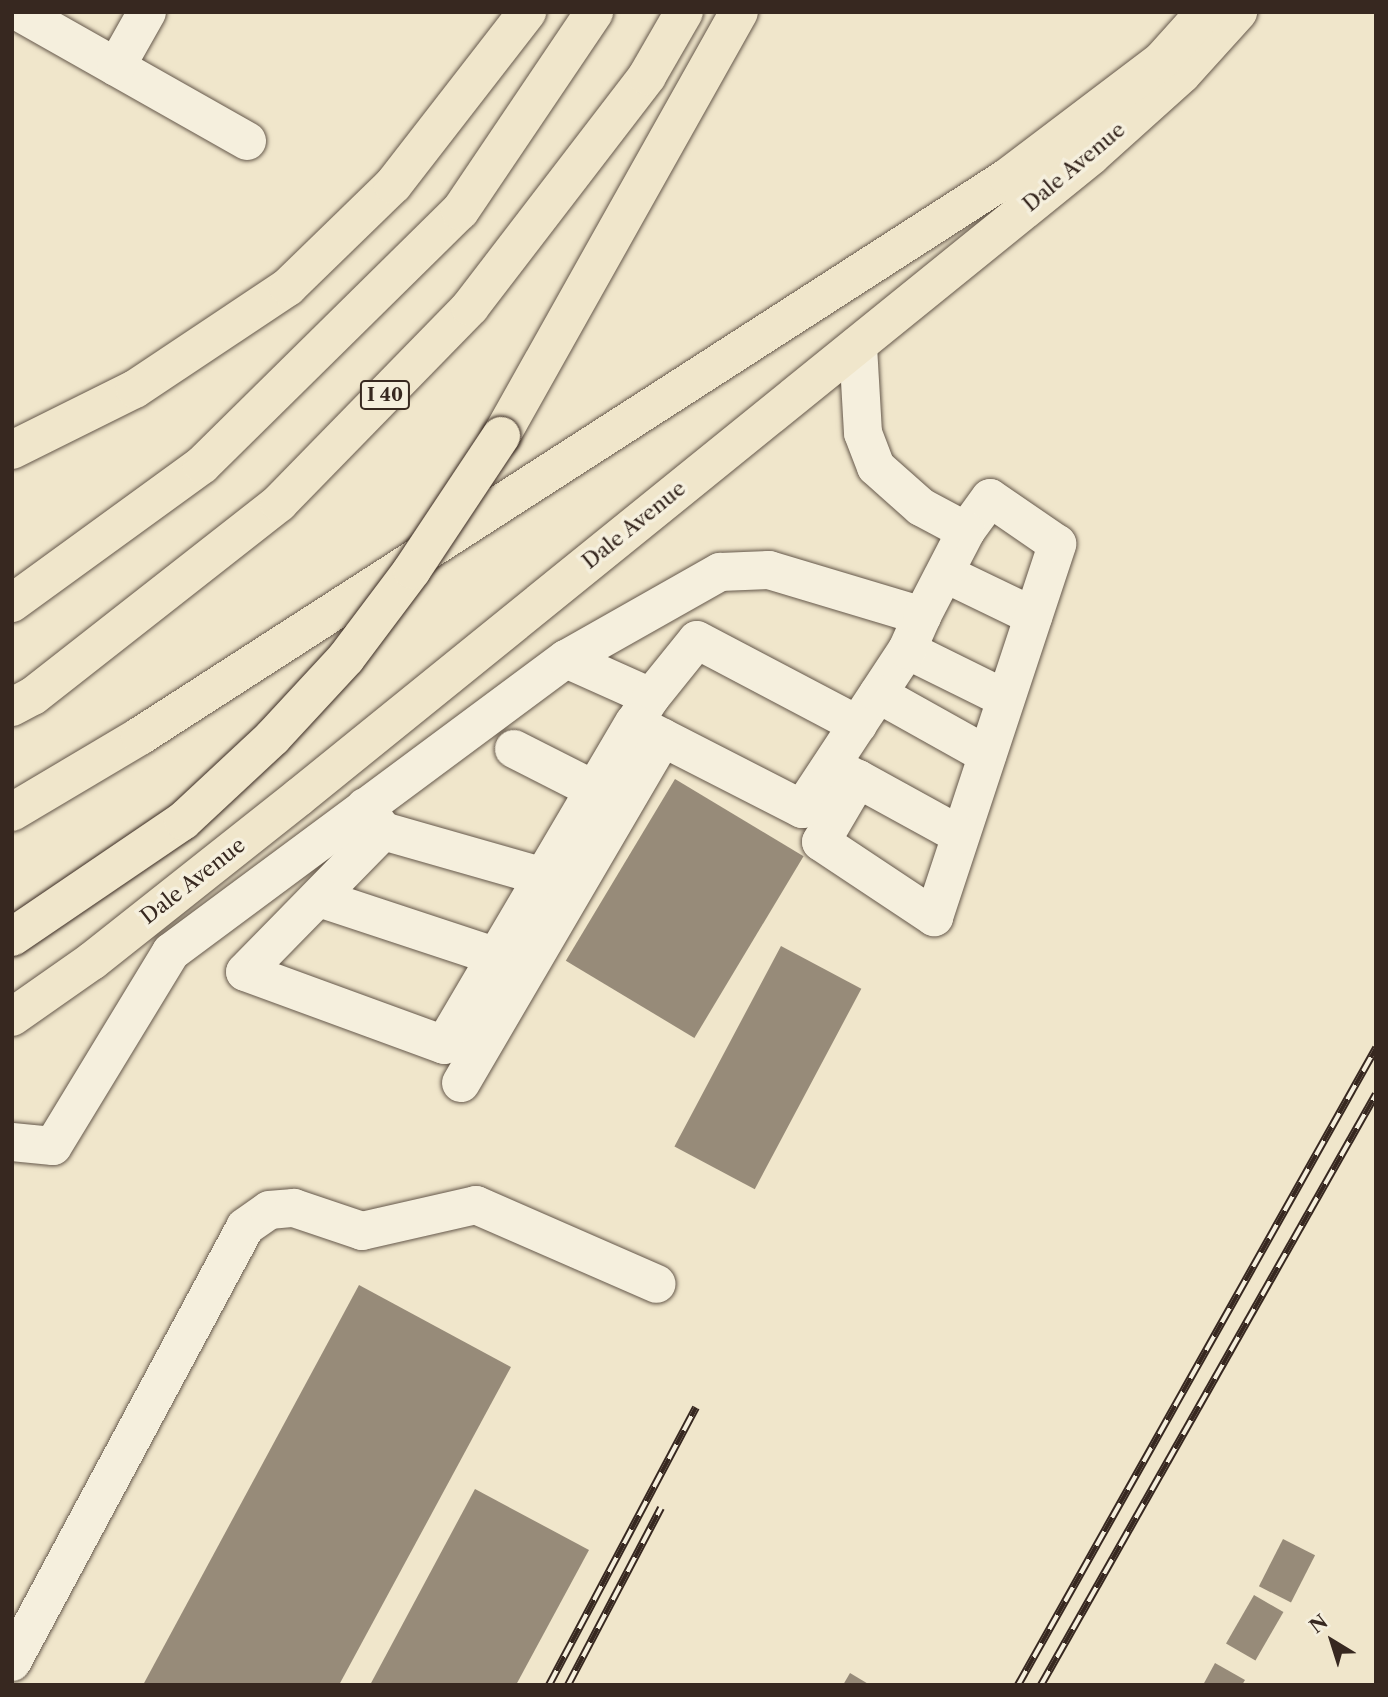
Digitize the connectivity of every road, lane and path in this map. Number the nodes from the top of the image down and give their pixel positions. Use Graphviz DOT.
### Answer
graph roads {
  1 [pos="19,12"];
  2 [pos="146,12"];
  3 [pos="527,12"];
  4 [pos="594,12"];
  5 [pos="684,12"];
  6 [pos="739,12"];
  7 [pos="1205,12"];
  8 [pos="1238,12"];
  9 [pos="116,67"];
  10 [pos="247,141"];
  11 [pos="858,345"];
  12 [pos="12,450"];
  13 [pos="966,531"];
  14 [pos="946,574"];
  15 [pos="12,603"];
  16 [pos="1033,616"];
  17 [pos="915,633"];
  18 [pos="566,659"];
  19 [pos="1006,699"];
  20 [pos="12,707"];
  21 [pos="868,710"];
  22 [pos="649,719"];
  23 [pos="514,749"];
  24 [pos="987,755"];
  25 [pos="845,773"];
  26 [pos="591,788"];
  27 [pos="12,812"];
  28 [pos="374,819"];
  29 [pos="960,835"];
  30 [pos="541,876"];
  31 [pos="318,898"];
  32 [pos="12,937"];
  33 [pos="494,956"];
  34 [pos="12,1017"];
  35 [pos="461,1083"];
  36 [pos="12,1142"];
  37 [pos="657,1284"];
  38 [pos="12,1662"];
  39 [pos="12,1671"];
  40 [pos="14,1685"];
  1 -- 9 [label="street"];
  2 -- 9 [label="street"];
  3 -- 12 [label="main road"];
  4 -- 15 [label="main road"];
  5 -- 20 [label="main road, I 40"];
  6 -- 32 [label="main road, bridge"];
  7 -- 27 [label="main road"];
  8 -- 11 [label="main road, Dale Avenue"];
  9 -- 10 [label="street"];
  11 -- 13 [label="street"];
  11 -- 34 [label="main road, Dale Avenue"];
  13 -- 14 [label="street"];
  13 -- 16 [label="street"];
  14 -- 16 [label="street"];
  14 -- 17 [label="street"];
  16 -- 19 [label="street"];
  17 -- 18 [label="street"];
  17 -- 19 [label="street"];
  17 -- 21 [label="street"];
  18 -- 22 [label="street"];
  18 -- 28 [label="street"];
  19 -- 24 [label="street"];
  21 -- 22 [label="street"];
  21 -- 24 [label="street"];
  21 -- 25 [label="street"];
  22 -- 25 [label="street"];
  22 -- 26 [label="street"];
  22 -- 35 [label="street"];
  23 -- 26 [label="street"];
  24 -- 29 [label="street"];
  25 -- 29 [label="street"];
  25 -- 29 [label="street"];
  26 -- 30 [label="street"];
  28 -- 30 [label="street"];
  28 -- 31 [label="street"];
  28 -- 36 [label="street"];
  30 -- 33 [label="street"];
  31 -- 33 [label="street"];
  31 -- 33 [label="street"];
  37 -- 38 [label="street"];
  39 -- 40 [label="street"];
}
